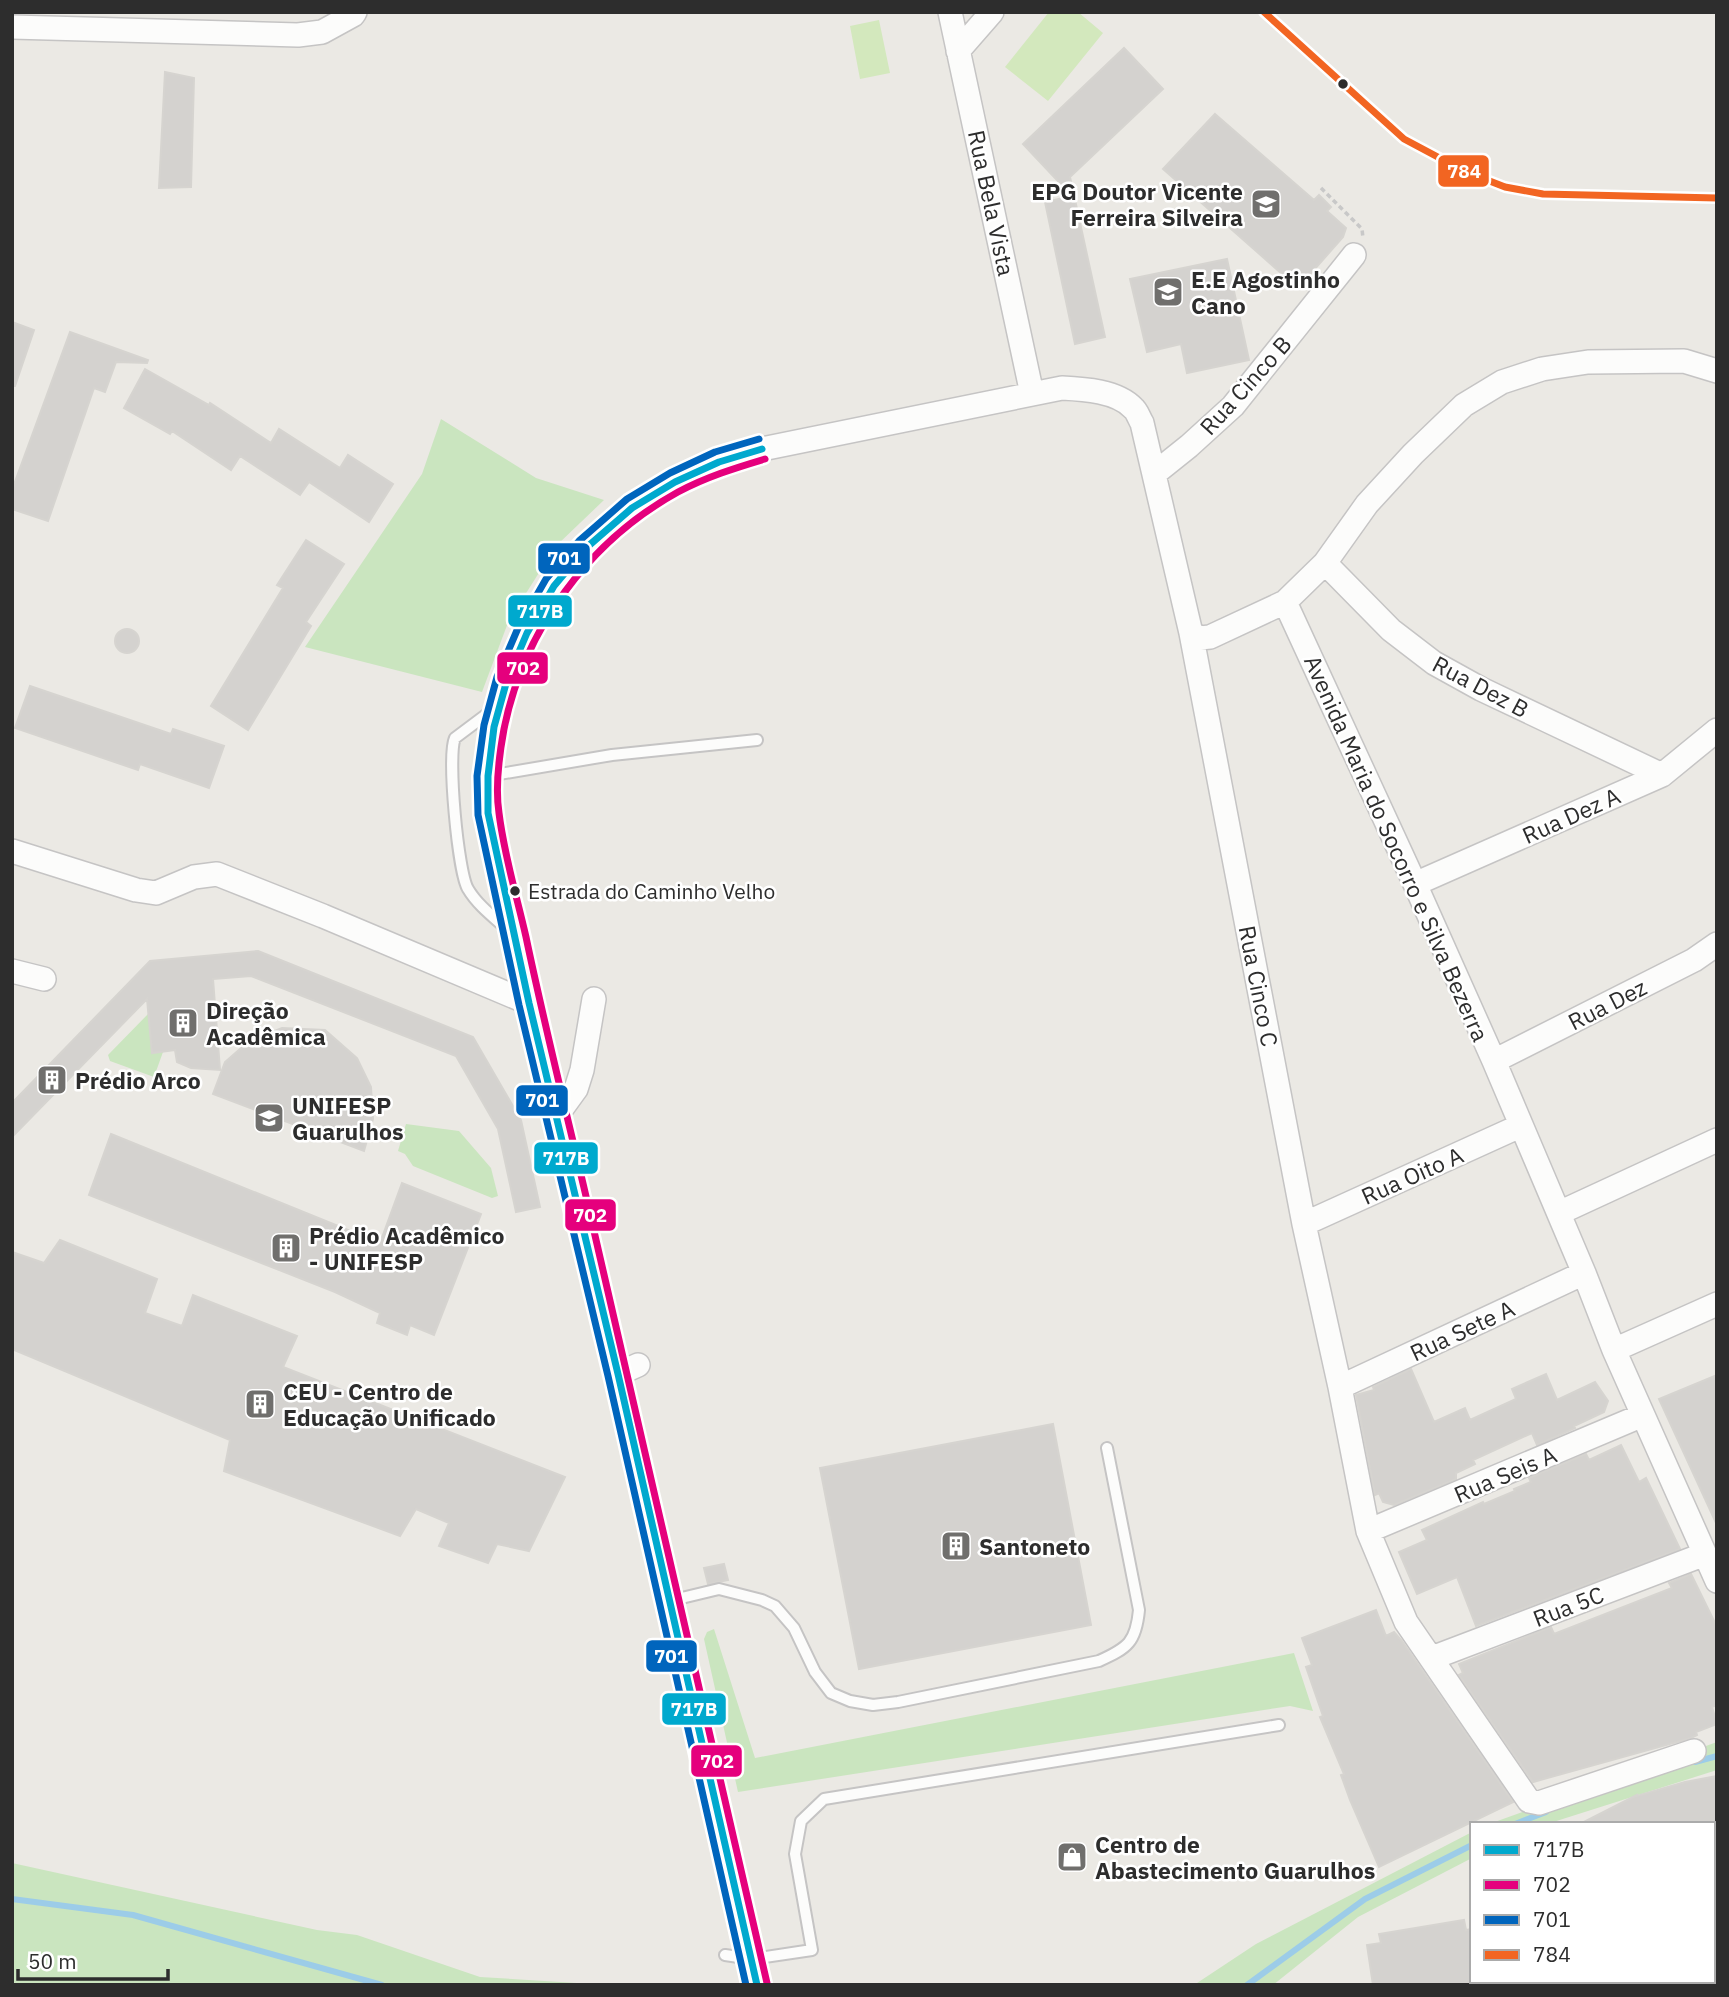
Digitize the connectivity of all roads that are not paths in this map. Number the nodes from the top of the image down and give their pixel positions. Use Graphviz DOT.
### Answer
graph roads {
  1 [pos="355,12"];
  2 [pos="950,12"];
  3 [pos="992,12"];
  4 [pos="12,27"];
  5 [pos="958,51"];
  6 [pos="1354,255"];
  7 [pos="1717,371"];
  8 [pos="1032,394"];
  9 [pos="1154,474"];
  10 [pos="1325,563"];
  11 [pos="1285,602"];
  12 [pos="1191,634"];
  13 [pos="500,705"];
  14 [pos="1717,730"];
  15 [pos="757,740"];
  16 [pos="1662,775"];
  17 [pos="488,776"];
  18 [pos="12,851"];
  19 [pos="1415,884"];
  20 [pos="514,937"];
  21 [pos="1717,944"];
  22 [pos="12,971"];
  23 [pos="44,979"];
  24 [pos="594,999"];
  25 [pos="529,1003"];
  26 [pos="1494,1060"];
  27 [pos="555,1118"];
  28 [pos="1520,1126"];
  29 [pos="1717,1140"];
  30 [pos="1559,1213"];
  31 [pos="1304,1224"];
  32 [pos="1584,1273"];
  33 [pos="1717,1304"];
  34 [pos="1614,1350"];
  35 [pos="1340,1387"];
  36 [pos="1643,1415"];
  37 [pos="1107,1448"];
  38 [pos="1368,1531"];
  39 [pos="1705,1554"];
  40 [pos="1717,1581"];
  41 [pos="669,1601"];
  42 [pos="1432,1658"];
  43 [pos="1279,1725"];
  44 [pos="1694,1751"];
  45 [pos="725,1955"];
  46 [pos="752,1959"];
  47 [pos="757,1985"];
  1 -- 4 [label="street"];
  2 -- 5 [label="street, Rua Bela Vista"];
  3 -- 5 [label="street"];
  5 -- 8 [label="street, Rua Bela Vista"];
  6 -- 9 [label="street, Rua Cinco B"];
  7 -- 10 [label="street"];
  8 -- 9 [label="street, Rua Cinco C"];
  8 -- 13 [label="street"];
  9 -- 12 [label="street, Rua Cinco C"];
  10 -- 11 [label="street"];
  10 -- 16 [label="street, Rua Dez B"];
  11 -- 12 [label="street"];
  11 -- 19 [label="street, Avenida Maria do Socorro e Silva Bezerra"];
  12 -- 31 [label="street, Rua Cinco C"];
  13 -- 17 [label="street"];
  13 -- 20 [label="lane"];
  14 -- 16 [label="street, Rua Dez A"];
  15 -- 17 [label="lane"];
  16 -- 19 [label="street, Rua Dez A"];
  17 -- 20 [label="street"];
  18 -- 25 [label="street"];
  19 -- 26 [label="street, Avenida Maria do Socorro e Silva Bezerra"];
  20 -- 25 [label="street"];
  21 -- 26 [label="street, Rua Dez"];
  22 -- 23 [label="street"];
  24 -- 27 [label="street"];
  25 -- 27 [label="street"];
  26 -- 28 [label="street, Avenida Maria do Socorro e Silva Bezerra"];
  27 -- 41 [label="street"];
  28 -- 30 [label="street, Avenida Maria do Socorro e Silva Bezerra"];
  28 -- 31 [label="street, Rua Oito A"];
  29 -- 30 [label="street"];
  30 -- 32 [label="street, Avenida Maria do Socorro e Silva Bezerra"];
  31 -- 35 [label="street, Rua Cinco C"];
  32 -- 34 [label="street, Avenida Maria do Socorro e Silva Bezerra"];
  32 -- 35 [label="street, Rua Sete A"];
  33 -- 34 [label="street"];
  34 -- 36 [label="street, Avenida Maria do Socorro e Silva Bezerra"];
  35 -- 38 [label="street, Rua Cinco C"];
  36 -- 38 [label="street, Rua Seis A"];
  36 -- 39 [label="street, Avenida Maria do Socorro e Silva Bezerra"];
  37 -- 41 [label="lane"];
  38 -- 42 [label="street, Rua Cinco C"];
  39 -- 40 [label="street, Avenida Maria do Socorro e Silva Bezerra"];
  39 -- 42 [label="street, Rua 5C"];
  41 -- 46 [label="street"];
  42 -- 44 [label="street, Rua Cinco C"];
  43 -- 46 [label="lane"];
  45 -- 46 [label="lane"];
  46 -- 47 [label="street"];
}
